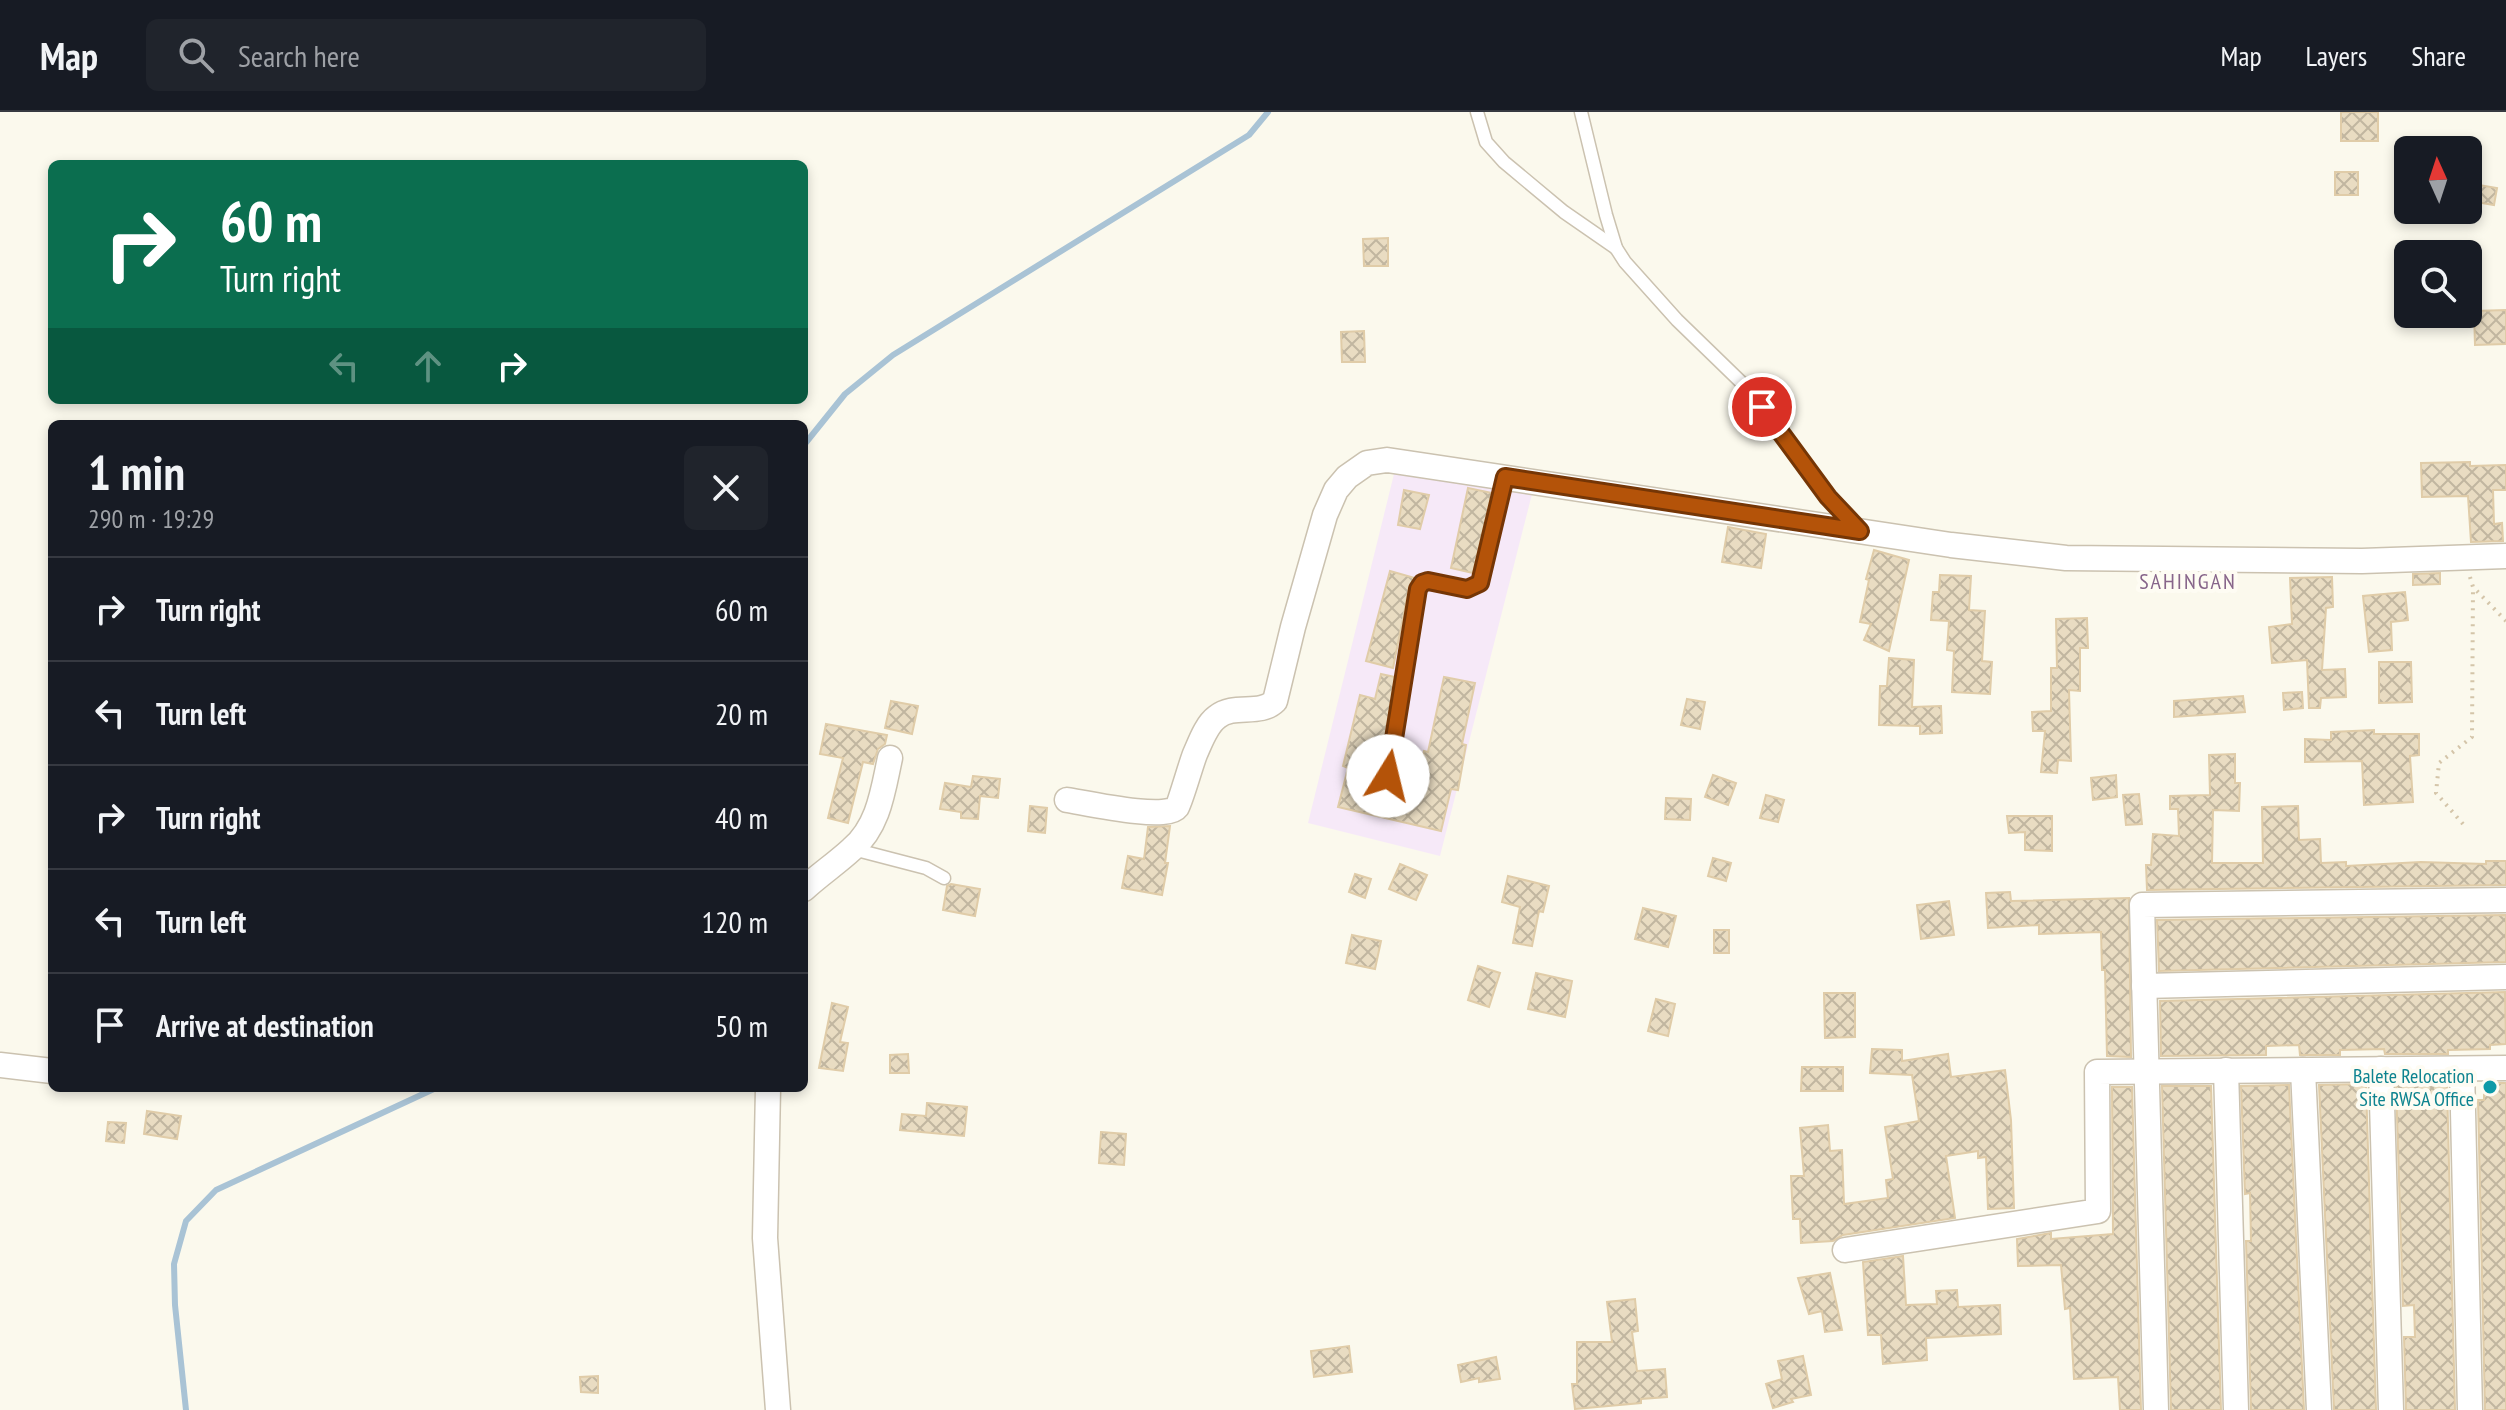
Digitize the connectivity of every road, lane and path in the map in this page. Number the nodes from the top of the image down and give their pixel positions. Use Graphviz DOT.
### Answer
graph roads {
  1 [pos="1477,112"];
  2 [pos="1581,112"];
  3 [pos="1616,248"];
  4 [pos="1505,477"];
  5 [pos="1860,531"];
  6 [pos="2506,556"];
  7 [pos="2463,557"];
  8 [pos="2473,587"];
  9 [pos="2506,621"];
  10 [pos="890,758"];
  11 [pos="1388,776"];
  12 [pos="1067,800"];
  13 [pos="2463,824"];
  14 [pos="853,849"];
  15 [pos="944,878"];
  16 [pos="808,886"];
  17 [pos="2506,900"];
  18 [pos="2506,977"];
  19 [pos="2144,986"];
  20 [pos="0,1065"];
  21 [pos="2506,1068"];
  22 [pos="2381,1069"];
  23 [pos="2462,1069"];
  24 [pos="2226,1070"];
  25 [pos="2303,1070"];
  26 [pos="48,1071"];
  27 [pos="2147,1071"];
  28 [pos="768,1092"];
  29 [pos="1845,1250"];
  30 [pos="778,1410"];
  31 [pos="2156,1410"];
  32 [pos="2236,1410"];
  33 [pos="2319,1410"];
  34 [pos="2391,1410"];
  35 [pos="2470,1410"];
  1 -- 3 [label="lane"];
  2 -- 3 [label="lane"];
  3 -- 5 [label="lane"];
  4 -- 5 [label="street"];
  4 -- 11 [label="lane"];
  4 -- 12 [label="street"];
  5 -- 7 [label="street"];
  6 -- 7 [label="street"];
  7 -- 8 [label="path"];
  8 -- 9 [label="path"];
  8 -- 13 [label="path"];
  10 -- 14 [label="street"];
  14 -- 15 [label="lane"];
  14 -- 16 [label="street"];
  17 -- 19 [label="street"];
  18 -- 19 [label="street"];
  19 -- 27 [label="street"];
  20 -- 26 [label="street"];
  21 -- 23 [label="street"];
  22 -- 23 [label="street"];
  22 -- 25 [label="street"];
  22 -- 34 [label="street"];
  23 -- 35 [label="street"];
  24 -- 25 [label="street"];
  24 -- 27 [label="street"];
  24 -- 32 [label="street"];
  25 -- 33 [label="street"];
  27 -- 29 [label="street"];
  27 -- 31 [label="street"];
  28 -- 30 [label="street"];
}
